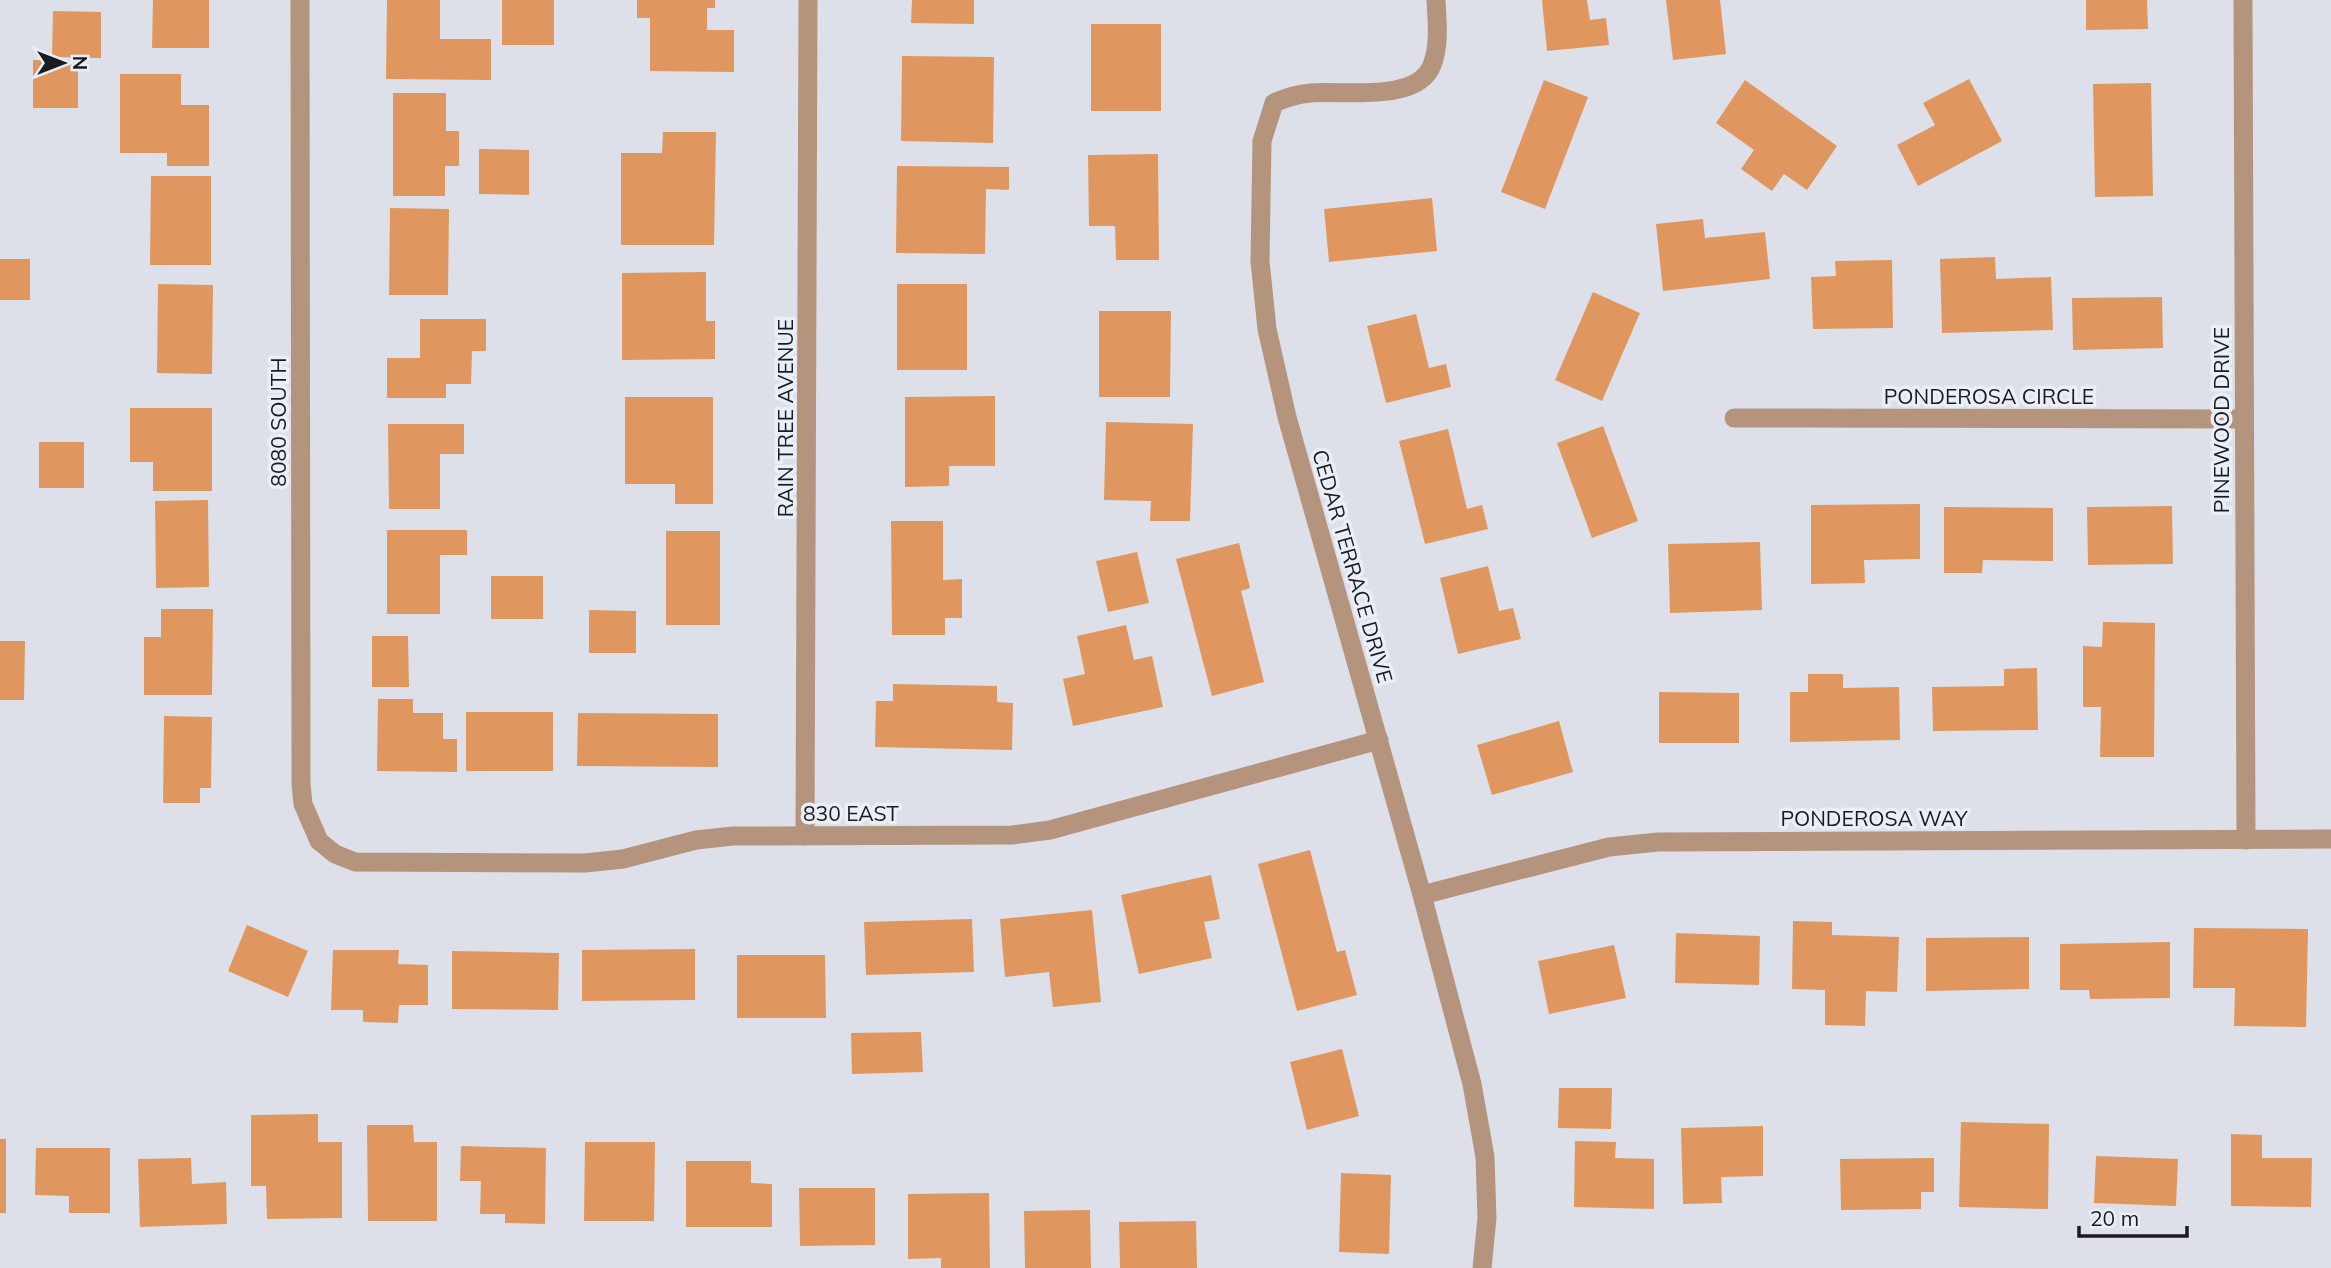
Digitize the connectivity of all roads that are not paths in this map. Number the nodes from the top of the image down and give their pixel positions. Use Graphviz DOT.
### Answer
graph roads {
  1 [pos="300,0"];
  2 [pos="808,0"];
  3 [pos="1436,0"];
  4 [pos="2243,0"];
  5 [pos="1734,418"];
  6 [pos="2243,419"];
  7 [pos="1379,740"];
  8 [pos="805,836"];
  9 [pos="2331,839"];
  10 [pos="2246,840"];
  11 [pos="319,841"];
  12 [pos="1422,894"];
  13 [pos="1482,1268"];
  1 -- 11 [label="street, 8080 SOUTH"];
  2 -- 8 [label="street, RAIN TREE AVENUE"];
  3 -- 7 [label="street, CEDAR TERRACE DRIVE"];
  4 -- 6 [label="street, PINEWOOD DRIVE"];
  5 -- 6 [label="street, PONDEROSA CIRCLE"];
  6 -- 10 [label="street, PINEWOOD DRIVE"];
  7 -- 8 [label="street, 830 EAST"];
  7 -- 12 [label="street, CEDAR TERRACE DRIVE"];
  8 -- 11 [label="street, 830 EAST"];
  9 -- 10 [label="street, PONDEROSA WAY"];
  10 -- 12 [label="street, PONDEROSA WAY"];
  12 -- 13 [label="street, CEDAR TERRACE DRIVE"];
}
